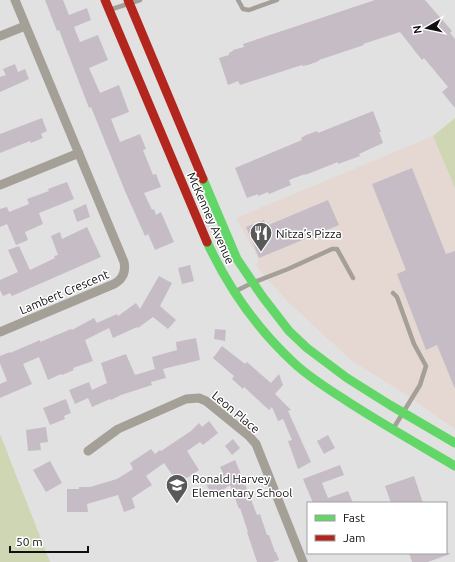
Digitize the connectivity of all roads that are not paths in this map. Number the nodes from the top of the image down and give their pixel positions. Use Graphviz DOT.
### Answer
graph roads {
  1 [pos="15,0"];
  2 [pos="105,0"];
  3 [pos="140,0"];
  4 [pos="238,0"];
  5 [pos="277,0"];
  6 [pos="128,2"];
  7 [pos="109,10"];
  8 [pos="25,26"];
  9 [pos="0,36"];
  10 [pos="79,153"];
  11 [pos="0,185"];
  12 [pos="353,278"];
  13 [pos="252,283"];
  14 [pos="234,292"];
  15 [pos="393,293"];
  16 [pos="0,332"];
  17 [pos="404,413"];
  18 [pos="393,429"];
  19 [pos="455,443"];
  20 [pos="88,451"];
  21 [pos="455,466"];
  22 [pos="303,562"];
  1 -- 8 [label="street, Lambert Crescent"];
  2 -- 7 [label="main road, McKenney Avenue"];
  3 -- 6 [label="lane"];
  4 -- 5 [label="lane"];
  6 -- 7 [label="lane"];
  6 -- 13 [label="main road, McKenney Avenue"];
  7 -- 14 [label="main road, McKenney Avenue"];
  8 -- 9 [label="street"];
  8 -- 10 [label="street, Lambert Crescent"];
  10 -- 11 [label="street"];
  10 -- 16 [label="street, Lambert Crescent"];
  12 -- 13 [label="lane"];
  13 -- 14 [label="lane"];
  13 -- 17 [label="main road, McKenney Avenue"];
  14 -- 18 [label="main road, McKenney Avenue"];
  15 -- 17 [label="lane"];
  17 -- 18 [label="lane"];
  17 -- 19 [label="main road, McKenney Avenue"];
  18 -- 21 [label="main road, McKenney Avenue"];
  20 -- 22 [label="street, Leon Place"];
}
